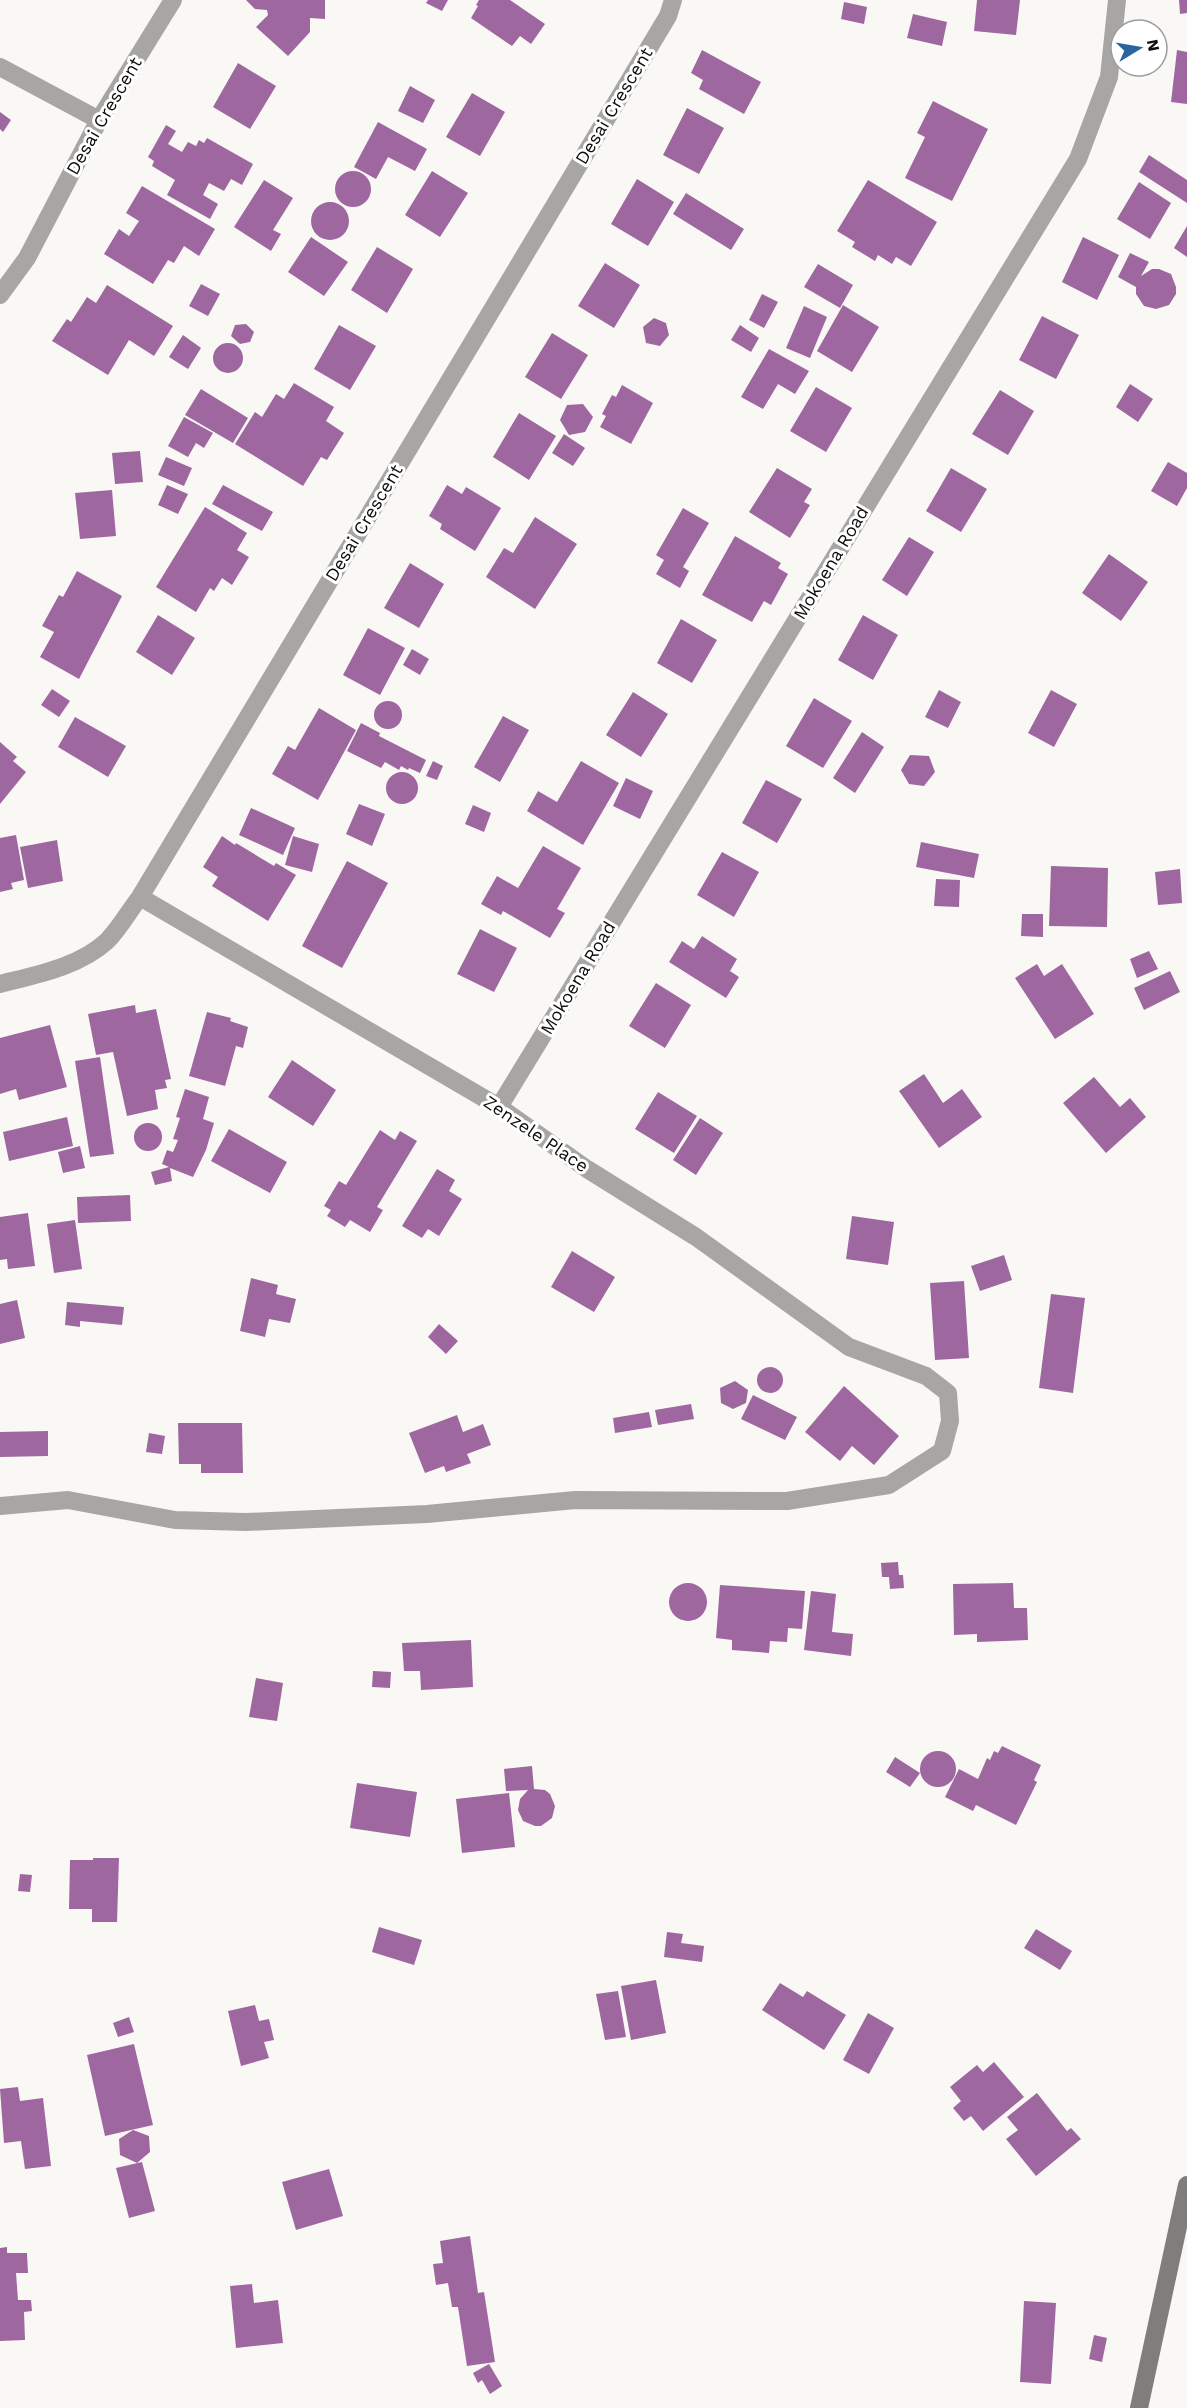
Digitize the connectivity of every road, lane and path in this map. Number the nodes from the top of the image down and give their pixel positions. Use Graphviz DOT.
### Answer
graph roads {
  1 [pos="173,0"];
  2 [pos="673,0"];
  3 [pos="1117,0"];
  4 [pos="0,67"];
  5 [pos="99,120"];
  6 [pos="0,295"];
  7 [pos="140,897"];
  8 [pos="0,984"];
  9 [pos="499,1107"];
  10 [pos="0,1506"];
  11 [pos="1187,2185"];
  12 [pos="1139,2408"];
  1 -- 5 [label="street, Desai Crescent"];
  2 -- 7 [label="street, Desai Crescent"];
  3 -- 9 [label="street, Mokoena Road"];
  4 -- 5 [label="street"];
  5 -- 6 [label="street, Desai Crescent"];
  7 -- 8 [label="street, Desai Crescent"];
  7 -- 9 [label="street, Zenzele Place"];
  9 -- 10 [label="street, Zenzele Place"];
  11 -- 12 [label="street"];
}
